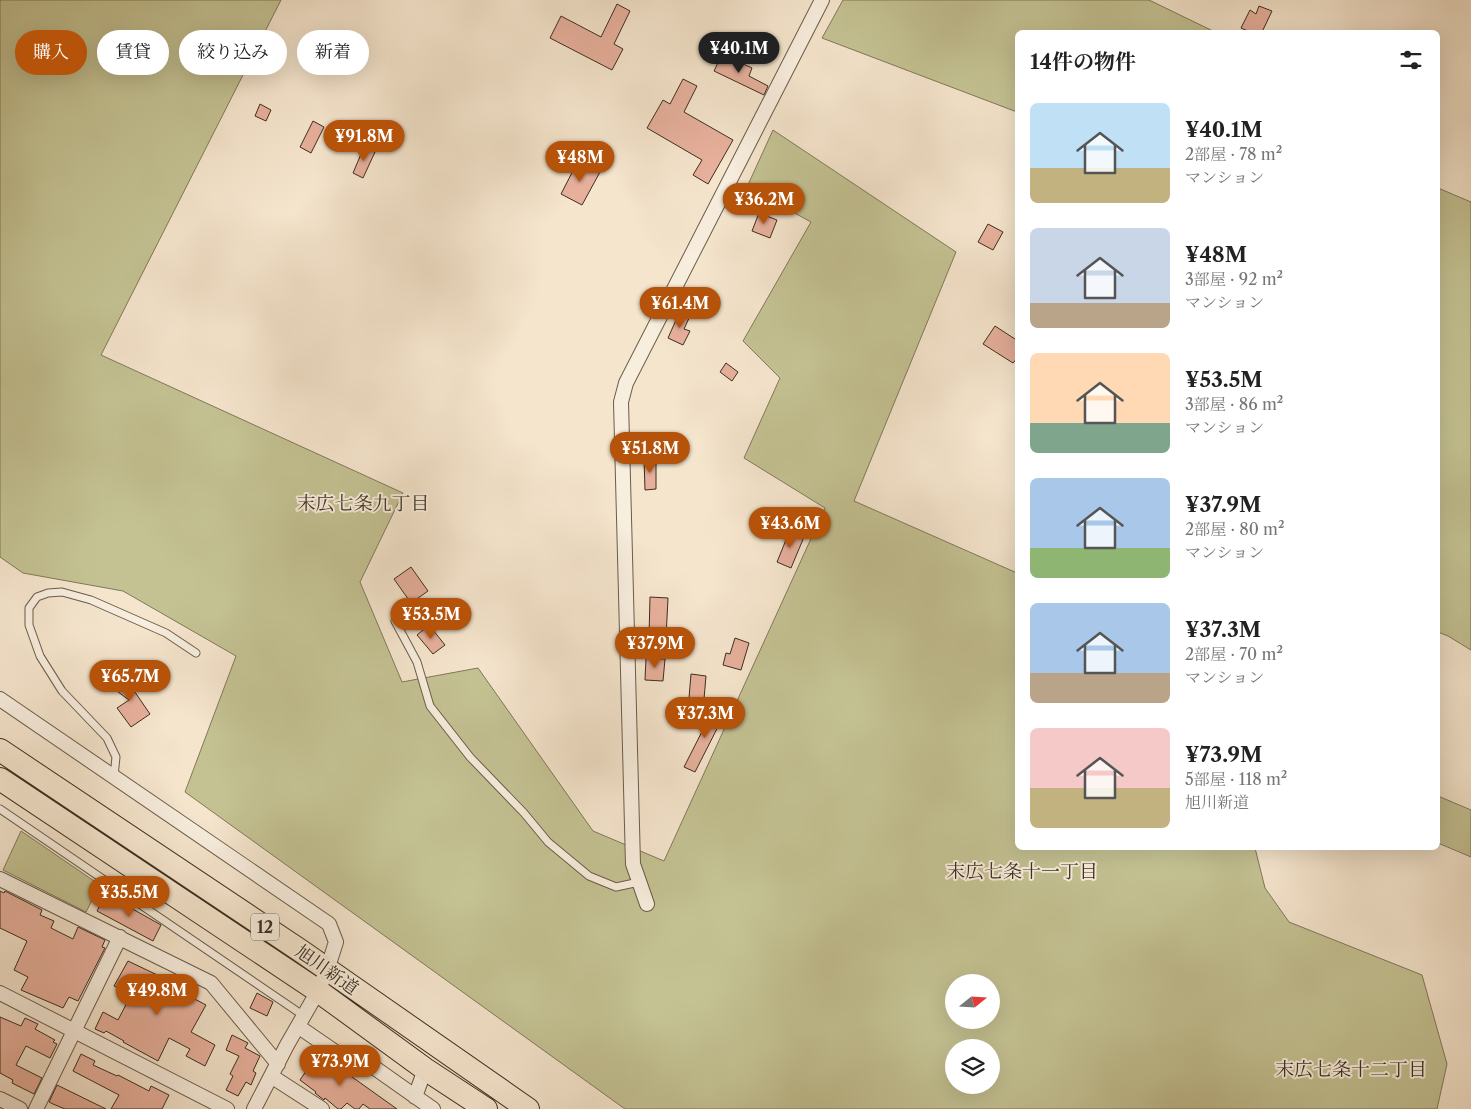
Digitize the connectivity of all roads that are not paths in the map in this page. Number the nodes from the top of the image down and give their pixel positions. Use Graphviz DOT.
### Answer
graph roads {
  1 [pos="822,0"];
  2 [pos="395,621"];
  3 [pos="196,653"];
  4 [pos="0,699"];
  5 [pos="0,750"];
  6 [pos="114,776"];
  7 [pos="0,779"];
  8 [pos="0,809"];
  9 [pos="0,879"];
  10 [pos="639,882"];
  11 [pos="647,904"];
  12 [pos="120,937"];
  13 [pos="326,970"];
  14 [pos="318,991"];
  15 [pos="0,993"];
  16 [pos="301,1021"];
  17 [pos="73,1031"];
  18 [pos="426,1069"];
  19 [pos="274,1070"];
  20 [pos="415,1097"];
  21 [pos="0,1099"];
  22 [pos="20,1109"];
  23 [pos="36,1109"];
  24 [pos="226,1109"];
  25 [pos="254,1109"];
  26 [pos="322,1109"];
  27 [pos="433,1109"];
  28 [pos="486,1109"];
  29 [pos="528,1109"];
  1 -- 10 [label="street"];
  2 -- 10 [label="lane"];
  3 -- 6 [label="lane"];
  4 -- 6 [label="street"];
  5 -- 13 [label="highway, 旭川新道 / 12"];
  6 -- 13 [label="street"];
  7 -- 14 [label="highway, 旭川新道 / 12"];
  8 -- 16 [label="lane"];
  9 -- 12 [label="street"];
  10 -- 11 [label="street"];
  12 -- 17 [label="street"];
  12 -- 19 [label="street"];
  13 -- 14 [label="street"];
  13 -- 29 [label="highway, 旭川新道 / 12"];
  14 -- 16 [label="street"];
  14 -- 18 [label="highway, 旭川新道 / 12"];
  15 -- 17 [label="street"];
  16 -- 19 [label="street"];
  16 -- 20 [label="street"];
  17 -- 23 [label="street"];
  17 -- 24 [label="street"];
  18 -- 20 [label="street"];
  18 -- 28 [label="highway, 旭川新道 / 12"];
  19 -- 25 [label="street"];
  19 -- 26 [label="street"];
  20 -- 27 [label="street"];
  21 -- 22 [label="street"];
}
